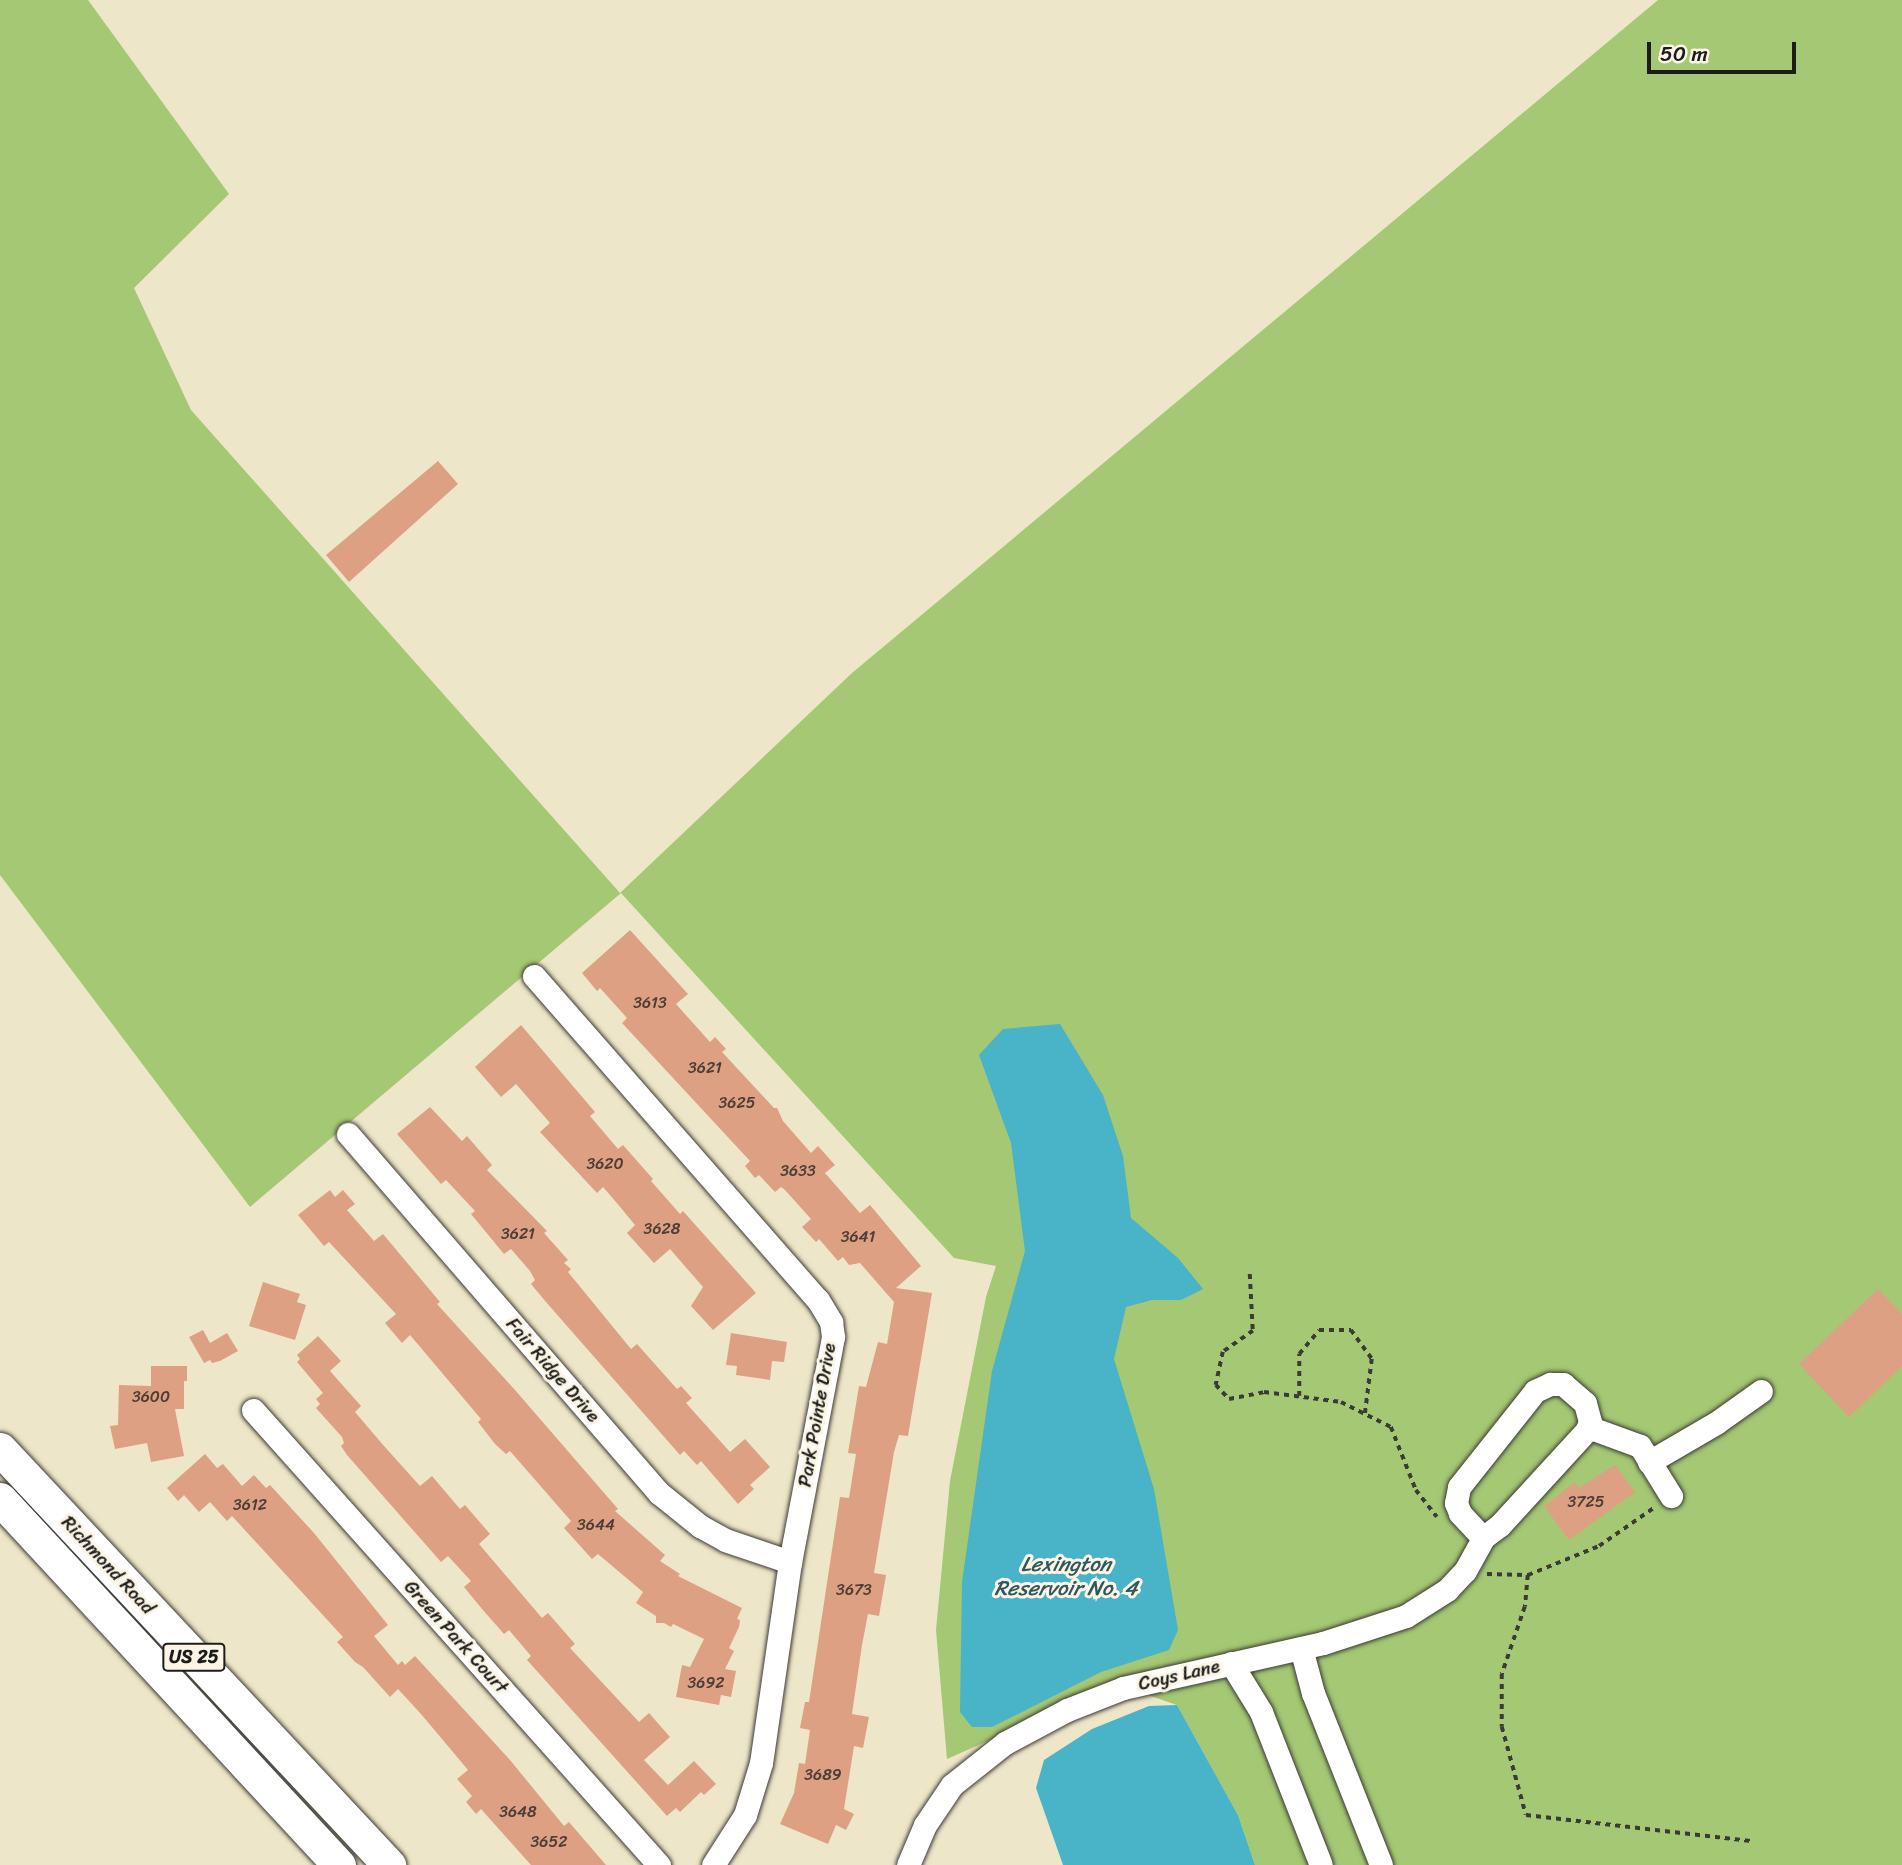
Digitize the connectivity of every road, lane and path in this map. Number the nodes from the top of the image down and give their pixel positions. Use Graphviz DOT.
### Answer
graph roads {
  1 [pos="534,976"];
  2 [pos="348,1134"];
  3 [pos="1250,1274"];
  4 [pos="1761,1391"];
  5 [pos="1299,1397"];
  6 [pos="253,1410"];
  7 [pos="1365,1415"];
  8 [pos="1588,1427"];
  9 [pos="0,1448"];
  10 [pos="1650,1462"];
  11 [pos="1671,1496"];
  12 [pos="0,1499"];
  13 [pos="1445,1527"];
  14 [pos="1483,1538"];
  15 [pos="790,1562"];
  16 [pos="1465,1571"];
  17 [pos="1528,1575"];
  18 [pos="1301,1648"];
  19 [pos="1231,1662"];
  20 [pos="1750,1841"];
  21 [pos="339,1865"];
  22 [pos="389,1865"];
  23 [pos="659,1865"];
  24 [pos="713,1865"];
  25 [pos="908,1865"];
  26 [pos="1321,1865"];
  27 [pos="1381,1865"];
  1 -- 15 [label="street, Park Pointe Drive"];
  2 -- 15 [label="street, Fair Ridge Drive"];
  3 -- 5 [label="path"];
  4 -- 10 [label="street"];
  5 -- 7 [label="path"];
  5 -- 7 [label="path"];
  6 -- 23 [label="street, Green Park Court"];
  7 -- 13 [label="path"];
  8 -- 10 [label="street"];
  8 -- 14 [label="street"];
  8 -- 14 [label="street"];
  9 -- 22 [label="highway, Richmond Road / US 25"];
  10 -- 11 [label="street"];
  11 -- 17 [label="path"];
  12 -- 21 [label="highway, Richmond Road / US 25"];
  14 -- 16 [label="street, Coys Lane"];
  15 -- 24 [label="street, Park Pointe Drive"];
  16 -- 17 [label="path"];
  16 -- 18 [label="street, Coys Lane"];
  17 -- 20 [label="path"];
  18 -- 19 [label="street, Coys Lane"];
  18 -- 27 [label="street"];
  19 -- 25 [label="street, Coys Lane"];
  19 -- 26 [label="street"];
}
